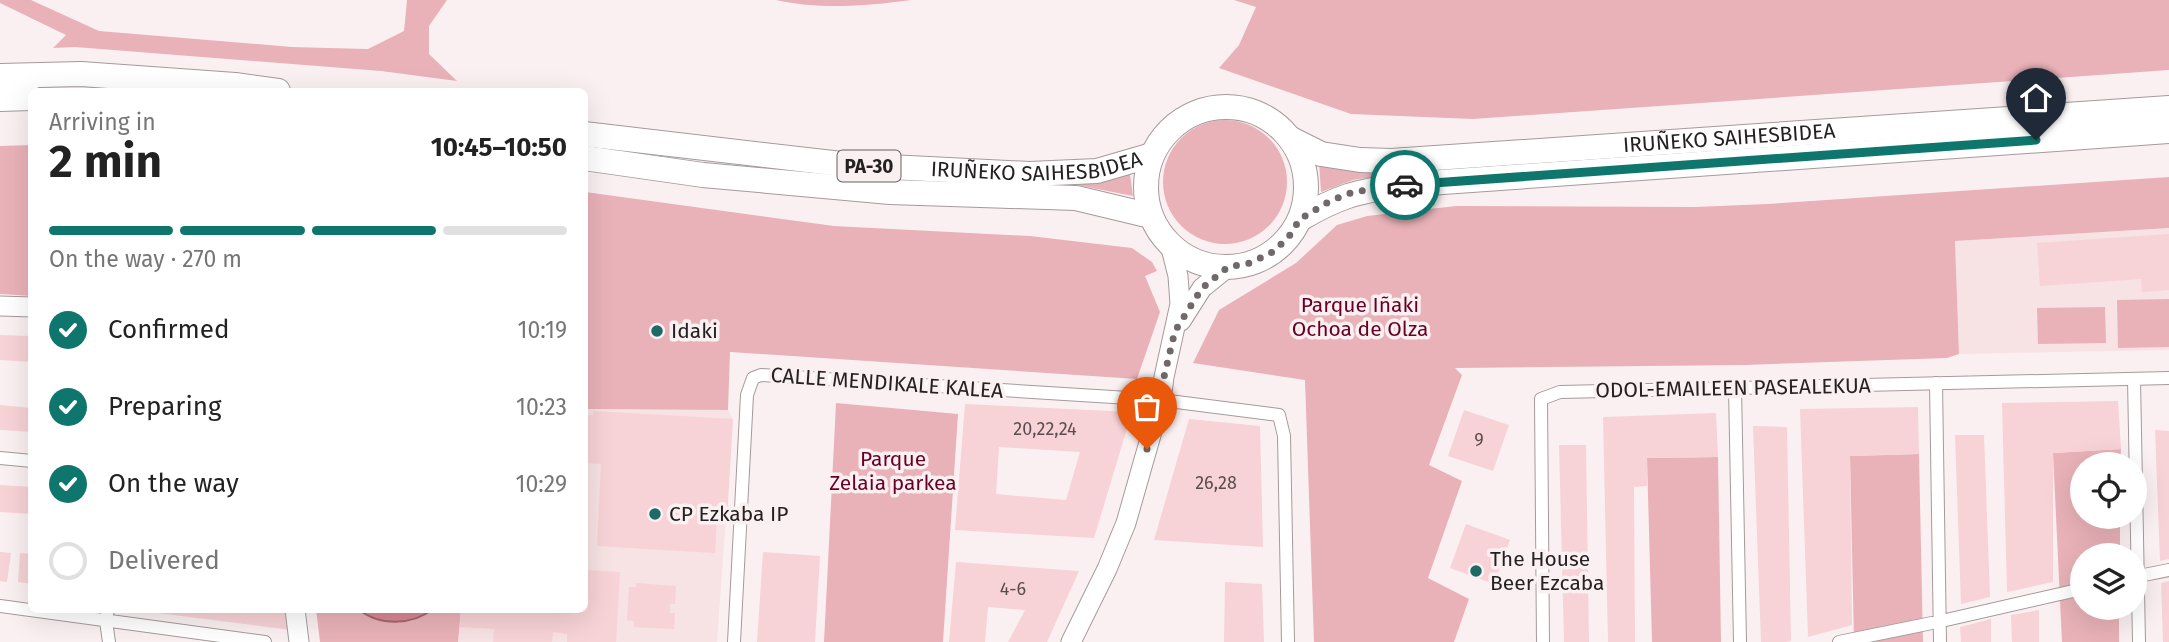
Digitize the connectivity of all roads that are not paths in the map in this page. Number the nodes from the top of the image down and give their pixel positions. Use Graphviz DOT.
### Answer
graph roads {
  1 [pos="0,76"];
  2 [pos="256,88"];
  3 [pos="28,98"];
  4 [pos="0,99"];
  5 [pos="2169,108"];
  6 [pos="2169,131"];
  7 [pos="588,134"];
  8 [pos="1292,139"];
  9 [pos="1152,155"];
  10 [pos="588,159"];
  11 [pos="1151,216"];
  12 [pos="1300,219"];
  13 [pos="1170,244"];
  14 [pos="1228,267"];
  15 [pos="0,306"];
  16 [pos="28,307"];
  17 [pos="1175,331"];
  18 [pos="2169,378"];
  19 [pos="2134,379"];
  20 [pos="1936,383"];
  21 [pos="1735,388"];
  22 [pos="1161,400"];
  23 [pos="0,458"];
  24 [pos="28,461"];
  25 [pos="2169,570"];
  26 [pos="2147,574"];
  27 [pos="2070,592"];
  28 [pos="0,606"];
  29 [pos="28,608"];
  30 [pos="83,613"];
  31 [pos="295,613"];
  32 [pos="107,615"];
  33 [pos="1946,620"];
  34 [pos="1932,623"];
  35 [pos="109,642"];
  36 [pos="265,642"];
  37 [pos="299,642"];
  38 [pos="734,642"];
  39 [pos="1071,642"];
  40 [pos="1288,642"];
  41 [pos="1543,642"];
  42 [pos="1740,642"];
  43 [pos="1839,642"];
  44 [pos="1940,642"];
  45 [pos="2139,642"];
  1 -- 2 [label="highway"];
  3 -- 4 [label="highway"];
  5 -- 8 [label="highway, IRUÑEKO SAIHESBIDEA"];
  6 -- 12 [label="highway, IRUÑEKO SAIHESBIDEA"];
  7 -- 9 [label="highway, IRUÑEKO SAIHESBIDEA / PA-30"];
  8 -- 9 [label="highway"];
  8 -- 12 [label="highway"];
  9 -- 11 [label="highway"];
  10 -- 11 [label="highway, IRUÑEKO SAIHESBIDEA / PA-30"];
  11 -- 13 [label="highway"];
  12 -- 14 [label="highway"];
  13 -- 14 [label="highway"];
  13 -- 17 [label="main road"];
  14 -- 17 [label="main road"];
  15 -- 16 [label="main road"];
  17 -- 22 [label="main road"];
  18 -- 19 [label="street, ODOL-EMAILEEN PASEALEKUA"];
  19 -- 20 [label="street, ODOL-EMAILEEN PASEALEKUA"];
  19 -- 45 [label="street"];
  20 -- 21 [label="street, ODOL-EMAILEEN PASEALEKUA"];
  20 -- 44 [label="street"];
  21 -- 41 [label="street, ODOL-EMAILEEN PASEALEKUA"];
  21 -- 42 [label="street"];
  22 -- 38 [label="street, CALLE MENDIKALE KALEA"];
  22 -- 39 [label="main road"];
  22 -- 40 [label="street"];
  23 -- 24 [label="street"];
  25 -- 26 [label="street"];
  27 -- 33 [label="street"];
  28 -- 29 [label="street"];
  30 -- 32 [label="street"];
  31 -- 37 [label="main road"];
  32 -- 35 [label="street"];
  32 -- 36 [label="street"];
  34 -- 43 [label="street"];
}
